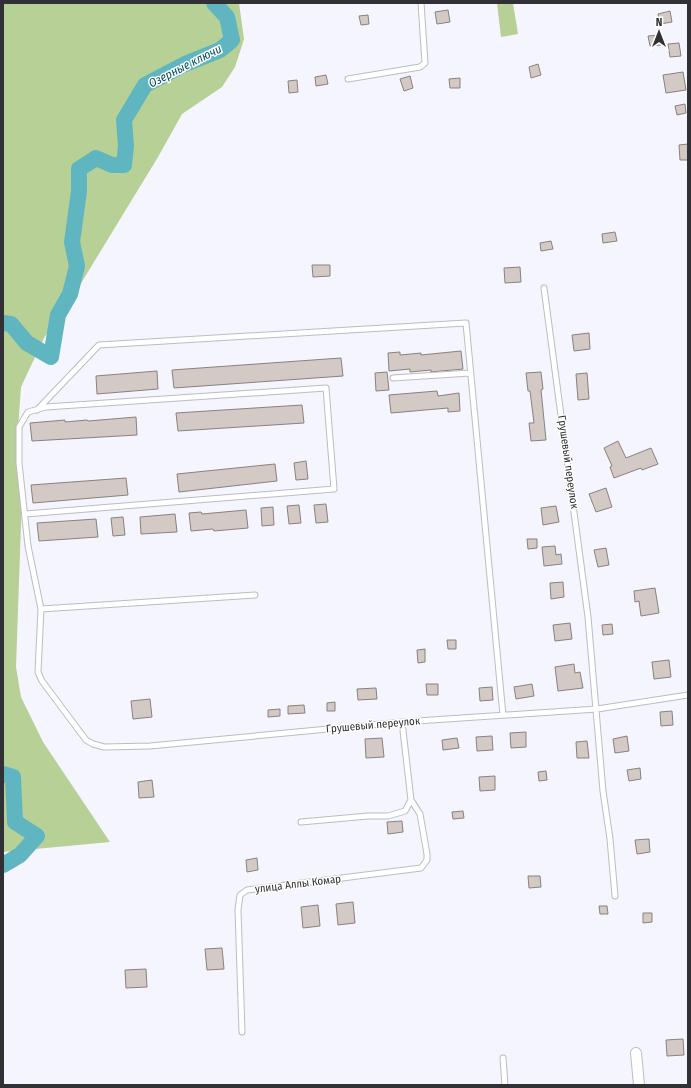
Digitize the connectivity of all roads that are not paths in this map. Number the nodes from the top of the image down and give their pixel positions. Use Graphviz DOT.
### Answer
graph roads {
  1 [pos="421,3"];
  2 [pos="348,79"];
  3 [pos="544,288"];
  4 [pos="470,372"];
  5 [pos="393,378"];
  6 [pos="36,410"];
  7 [pos="25,514"];
  8 [pos="255,595"];
  9 [pos="41,609"];
  10 [pos="688,695"];
  11 [pos="597,709"];
  12 [pos="503,715"];
  13 [pos="402,722"];
  14 [pos="411,800"];
  15 [pos="301,822"];
  16 [pos="615,896"];
  17 [pos="242,1032"];
  18 [pos="636,1053"];
  19 [pos="503,1058"];
  20 [pos="505,1085"];
  21 [pos="639,1085"];
  1 -- 2 [label="lane"];
  3 -- 11 [label="lane, Грушевый переулок"];
  4 -- 5 [label="lane"];
  4 -- 6 [label="lane, Грушевый переулок"];
  4 -- 12 [label="lane"];
  6 -- 7 [label="lane, Грушевый переулок"];
  6 -- 7 [label="lane"];
  7 -- 9 [label="lane, Грушевый переулок"];
  8 -- 9 [label="lane"];
  9 -- 13 [label="lane, Грушевый переулок"];
  10 -- 11 [label="lane, Грушевый переулок"];
  11 -- 12 [label="lane, Грушевый переулок"];
  11 -- 16 [label="lane, Грушевый переулок"];
  12 -- 13 [label="lane, Грушевый переулок"];
  13 -- 14 [label="lane"];
  14 -- 15 [label="lane"];
  14 -- 17 [label="lane, улица Аллы Комар"];
  18 -- 21 [label="street"];
  19 -- 20 [label="lane"];
}
